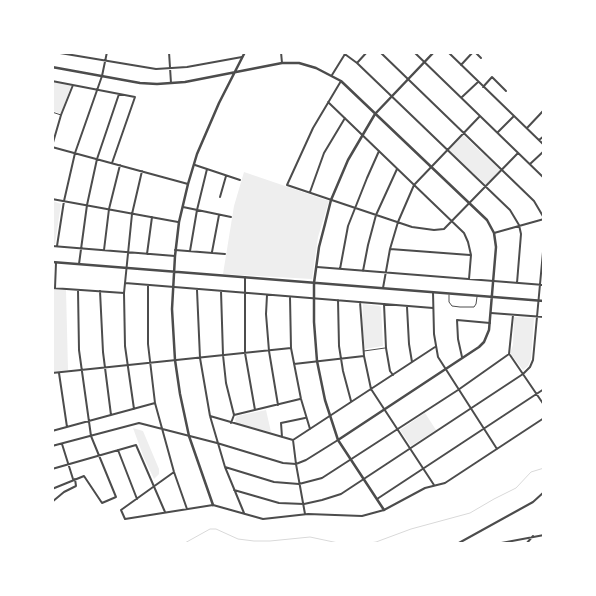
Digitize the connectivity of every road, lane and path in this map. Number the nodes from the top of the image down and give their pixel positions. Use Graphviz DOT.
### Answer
graph roads {
  1 [pos="54,52"];
  2 [pos="107,52"];
  3 [pos="169,52"];
  4 [pos="245,52"];
  5 [pos="281,52"];
  6 [pos="367,52"];
  7 [pos="380,52"];
  8 [pos="414,52"];
  9 [pos="434,52"];
  10 [pos="448,52"];
  11 [pos="456,52"];
  12 [pos="474,52"];
  13 [pos="343,53"];
  14 [pos="242,57"];
  15 [pos="452,57"];
  16 [pos="481,58"];
  17 [pos="105,62"];
  18 [pos="424,62"];
  19 [pos="282,63"];
  20 [pos="357,63"];
  21 [pos="461,65"];
  22 [pos="53,67"];
  23 [pos="170,69"];
  24 [pos="52,72"];
  25 [pos="235,72"];
  26 [pos="332,75"];
  27 [pos="102,76"];
  28 [pos="408,79"];
  29 [pos="52,81"];
  30 [pos="341,81"];
  31 [pos="478,82"];
  32 [pos="171,83"];
  33 [pos="73,85"];
  34 [pos="483,87"];
  35 [pos="96,90"];
  36 [pos="506,91"];
  37 [pos="119,94"];
  38 [pos="392,96"];
  39 [pos="461,98"];
  40 [pos="328,102"];
  41 [pos="543,111"];
  42 [pos="52,112"];
  43 [pos="375,114"];
  44 [pos="61,115"];
  45 [pos="480,116"];
  46 [pos="514,116"];
  47 [pos="345,118"];
  48 [pos="527,129"];
  49 [pos="464,133"];
  50 [pos="497,133"];
  51 [pos="362,135"];
  52 [pos="544,136"];
  53 [pos="539,140"];
  54 [pos="544,145"];
  55 [pos="52,146"];
  56 [pos="448,150"];
  57 [pos="379,151"];
  58 [pos="544,151"];
  59 [pos="75,153"];
  60 [pos="518,153"];
  61 [pos="97,159"];
  62 [pos="112,163"];
  63 [pos="530,164"];
  64 [pos="120,165"];
  65 [pos="194,165"];
  66 [pos="431,167"];
  67 [pos="397,168"];
  68 [pos="207,169"];
  69 [pos="502,170"];
  70 [pos="142,171"];
  71 [pos="226,176"];
  72 [pos="544,178"];
  73 [pos="240,180"];
  74 [pos="188,184"];
  75 [pos="414,185"];
  76 [pos="486,187"];
  77 [pos="310,192"];
  78 [pos="220,197"];
  79 [pos="52,199"];
  80 [pos="332,200"];
  81 [pos="64,201"];
  82 [pos="470,204"];
  83 [pos="87,205"];
  84 [pos="183,207"];
  85 [pos="355,208"];
  86 [pos="109,210"];
  87 [pos="197,210"];
  88 [pos="132,214"];
  89 [pos="219,214"];
  90 [pos="376,215"];
  91 [pos="152,217"];
  92 [pos="231,217"];
  93 [pos="544,218"];
  94 [pos="179,222"];
  95 [pos="398,222"];
  96 [pos="453,222"];
  97 [pos="520,225"];
  98 [pos="494,233"];
  99 [pos="544,241"];
  100 [pos="52,246"];
  101 [pos="57,246"];
  102 [pos="80,248"];
  103 [pos="390,249"];
  104 [pos="104,250"];
  105 [pos="175,250"];
  106 [pos="190,251"];
  107 [pos="128,252"];
  108 [pos="212,253"];
  109 [pos="147,254"];
  110 [pos="225,254"];
  111 [pos="174,256"];
  112 [pos="470,256"];
  113 [pos="54,262"];
  114 [pos="79,264"];
  115 [pos="316,267"];
  116 [pos="127,268"];
  117 [pos="340,269"];
  118 [pos="363,270"];
  119 [pos="174,272"];
  120 [pos="386,272"];
  121 [pos="245,277"];
  122 [pos="469,279"];
  123 [pos="493,281"];
  124 [pos="125,283"];
  125 [pos="314,283"];
  126 [pos="517,283"];
  127 [pos="148,285"];
  128 [pos="540,285"];
  129 [pos="544,285"];
  130 [pos="173,287"];
  131 [pos="54,288"];
  132 [pos="383,288"];
  133 [pos="197,289"];
  134 [pos="78,290"];
  135 [pos="100,291"];
  136 [pos="221,291"];
  137 [pos="433,292"];
  138 [pos="124,293"];
  139 [pos="244,293"];
  140 [pos="448,294"];
  141 [pos="267,295"];
  142 [pos="477,296"];
  143 [pos="290,297"];
  144 [pos="491,297"];
  145 [pos="314,298"];
  146 [pos="338,300"];
  147 [pos="538,301"];
  148 [pos="544,301"];
  149 [pos="360,302"];
  150 [pos="384,304"];
  151 [pos="407,306"];
  152 [pos="433,308"];
  153 [pos="491,313"];
  154 [pos="513,315"];
  155 [pos="537,316"];
  156 [pos="544,317"];
  157 [pos="490,323"];
  158 [pos="436,347"];
  159 [pos="291,348"];
  160 [pos="386,348"];
  161 [pos="268,351"];
  162 [pos="363,351"];
  163 [pos="245,353"];
  164 [pos="509,354"];
  165 [pos="223,355"];
  166 [pos="364,356"];
  167 [pos="200,358"];
  168 [pos="341,358"];
  169 [pos="462,358"];
  170 [pos="175,360"];
  171 [pos="317,361"];
  172 [pos="412,362"];
  173 [pos="150,363"];
  174 [pos="294,364"];
  175 [pos="127,365"];
  176 [pos="104,368"];
  177 [pos="444,369"];
  178 [pos="81,370"];
  179 [pos="59,372"];
  180 [pos="52,373"];
  181 [pos="393,374"];
  182 [pos="523,374"];
  183 [pos="371,389"];
  184 [pos="544,389"];
  185 [pos="458,390"];
  186 [pos="536,394"];
  187 [pos="300,399"];
  188 [pos="351,402"];
  189 [pos="155,403"];
  190 [pos="278,404"];
  191 [pos="544,404"];
  192 [pos="134,409"];
  193 [pos="385,409"];
  194 [pos="471,409"];
  195 [pos="256,410"];
  196 [pos="111,415"];
  197 [pos="234,415"];
  198 [pos="210,416"];
  199 [pos="330,416"];
  200 [pos="305,418"];
  201 [pos="544,418"];
  202 [pos="89,421"];
  203 [pos="231,423"];
  204 [pos="66,428"];
  205 [pos="161,428"];
  206 [pos="310,429"];
  207 [pos="398,429"];
  208 [pos="484,429"];
  209 [pos="52,431"];
  210 [pos="91,436"];
  211 [pos="190,436"];
  212 [pos="282,437"];
  213 [pos="293,440"];
  214 [pos="338,440"];
  215 [pos="217,443"];
  216 [pos="62,444"];
  217 [pos="52,446"];
  218 [pos="410,448"];
  219 [pos="497,449"];
  220 [pos="118,450"];
  221 [pos="99,455"];
  222 [pos="351,459"];
  223 [pos="68,464"];
  224 [pos="296,464"];
  225 [pos="225,467"];
  226 [pos="423,468"];
  227 [pos="52,469"];
  228 [pos="174,472"];
  229 [pos="74,479"];
  230 [pos="364,479"];
  231 [pos="299,484"];
  232 [pos="434,486"];
  233 [pos="155,487"];
  234 [pos="52,489"];
  235 [pos="234,490"];
  236 [pos="544,492"];
  237 [pos="377,498"];
  238 [pos="138,499"];
  239 [pos="52,502"];
  240 [pos="304,504"];
  241 [pos="213,505"];
  242 [pos="187,509"];
  243 [pos="384,510"];
  244 [pos="165,512"];
  245 [pos="244,513"];
  246 [pos="305,514"];
  247 [pos="544,535"];
  248 [pos="533,536"];
  249 [pos="496,543"];
  250 [pos="458,544"];
  251 [pos="526,544"];
  1 -- 17 [label="street"];
  2 -- 17 [label="street"];
  3 -- 23 [label="street"];
  4 -- 14 [label="street"];
  5 -- 19 [label="street"];
  6 -- 20 [label="street"];
  7 -- 28 [label="street"];
  8 -- 18 [label="street"];
  9 -- 18 [label="street"];
  10 -- 15 [label="street"];
  11 -- 15 [label="street"];
  12 -- 16 [label="street"];
  12 -- 21 [label="street"];
  13 -- 20 [label="street"];
  13 -- 26 [label="street"];
  14 -- 23 [label="street"];
  14 -- 25 [label="street"];
  15 -- 21 [label="street"];
  17 -- 23 [label="street"];
  17 -- 27 [label="street"];
  18 -- 28 [label="street"];
  18 -- 39 [label="street"];
  19 -- 25 [label="street"];
  19 -- 26 [label="street"];
  20 -- 38 [label="street"];
  21 -- 31 [label="street"];
  22 -- 24 [label="street"];
  22 -- 27 [label="street"];
  23 -- 32 [label="street"];
  25 -- 32 [label="street"];
  25 -- 65 [label="street"];
  26 -- 30 [label="street"];
  27 -- 32 [label="street"];
  27 -- 35 [label="street"];
  28 -- 38 [label="street"];
  28 -- 49 [label="street"];
  29 -- 33 [label="street"];
  30 -- 40 [label="street"];
  30 -- 43 [label="street"];
  31 -- 34 [label="street"];
  31 -- 39 [label="street"];
  33 -- 35 [label="street"];
  33 -- 44 [label="street"];
  34 -- 36 [label="street"];
  34 -- 46 [label="street"];
  35 -- 37 [label="street"];
  35 -- 59 [label="street"];
  37 -- 61 [label="street"];
  37 -- 62 [label="street"];
  38 -- 43 [label="street"];
  38 -- 56 [label="street"];
  39 -- 45 [label="street"];
  40 -- 47 [label="street"];
  40 -- 77 [label="street"];
  41 -- 48 [label="street"];
  42 -- 44 [label="street"];
  43 -- 51 [label="street"];
  43 -- 66 [label="street"];
  44 -- 55 [label="street"];
  45 -- 49 [label="street"];
  45 -- 50 [label="street"];
  46 -- 48 [label="street"];
  46 -- 50 [label="street"];
  47 -- 51 [label="street"];
  47 -- 77 [label="street"];
  48 -- 53 [label="street"];
  49 -- 56 [label="street"];
  49 -- 69 [label="street"];
  50 -- 60 [label="street"];
  51 -- 57 [label="street"];
  51 -- 80 [label="street"];
  52 -- 53 [label="street"];
  53 -- 54 [label="street"];
  55 -- 59 [label="street"];
  56 -- 66 [label="street"];
  56 -- 76 [label="street"];
  57 -- 67 [label="street"];
  57 -- 85 [label="street"];
  58 -- 63 [label="street"];
  59 -- 61 [label="street"];
  59 -- 81 [label="street"];
  60 -- 63 [label="street"];
  60 -- 69 [label="street"];
  61 -- 62 [label="street"];
  61 -- 83 [label="street"];
  62 -- 64 [label="street"];
  63 -- 72 [label="street"];
  64 -- 70 [label="street"];
  64 -- 86 [label="street"];
  65 -- 68 [label="street"];
  65 -- 74 [label="street"];
  66 -- 75 [label="street"];
  66 -- 82 [label="street"];
  67 -- 75 [label="street"];
  67 -- 90 [label="street"];
  68 -- 71 [label="street"];
  68 -- 87 [label="street"];
  69 -- 76 [label="street"];
  69 -- 93 [label="street"];
  70 -- 74 [label="street"];
  70 -- 88 [label="street"];
  71 -- 73 [label="street"];
  71 -- 78 [label="street"];
  74 -- 84 [label="street"];
  75 -- 95 [label="street"];
  75 -- 96 [label="street"];
  76 -- 82 [label="street"];
  76 -- 97 [label="street"];
  77 -- 80 [label="street"];
  79 -- 81 [label="street"];
  80 -- 85 [label="street"];
  80 -- 115 [label="street"];
  81 -- 83 [label="street"];
  81 -- 101 [label="street"];
  82 -- 96 [label="street"];
  82 -- 98 [label="street"];
  83 -- 86 [label="street"];
  83 -- 102 [label="street"];
  84 -- 87 [label="street"];
  84 -- 94 [label="street"];
  85 -- 90 [label="street"];
  85 -- 117 [label="street"];
  86 -- 88 [label="street"];
  86 -- 104 [label="street"];
  87 -- 89 [label="street"];
  87 -- 106 [label="street"];
  88 -- 91 [label="street"];
  88 -- 107 [label="street"];
  89 -- 92 [label="street"];
  89 -- 108 [label="street"];
  90 -- 95 [label="street"];
  90 -- 118 [label="street"];
  91 -- 94 [label="street"];
  91 -- 109 [label="street"];
  93 -- 97 [label="street"];
  94 -- 105 [label="street"];
  95 -- 96 [label="street"];
  95 -- 103 [label="street"];
  96 -- 112 [label="street"];
  97 -- 98 [label="street"];
  97 -- 126 [label="street"];
  98 -- 123 [label="street"];
  99 -- 128 [label="street"];
  100 -- 101 [label="street"];
  101 -- 102 [label="street"];
  102 -- 104 [label="street"];
  102 -- 114 [label="street"];
  103 -- 112 [label="street"];
  103 -- 120 [label="street"];
  104 -- 107 [label="street"];
  105 -- 106 [label="street"];
  105 -- 111 [label="street"];
  106 -- 108 [label="street"];
  107 -- 109 [label="street"];
  107 -- 116 [label="street"];
  108 -- 110 [label="street"];
  109 -- 111 [label="street"];
  111 -- 119 [label="street"];
  112 -- 122 [label="street"];
  113 -- 114 [label="street"];
  113 -- 131 [label="street"];
  114 -- 116 [label="street"];
  115 -- 117 [label="street"];
  115 -- 125 [label="street"];
  116 -- 119 [label="street"];
  116 -- 124 [label="street"];
  117 -- 118 [label="street"];
  118 -- 120 [label="street"];
  119 -- 121 [label="street"];
  119 -- 130 [label="street"];
  120 -- 122 [label="street"];
  120 -- 132 [label="street"];
  121 -- 125 [label="street"];
  121 -- 139 [label="street"];
  122 -- 123 [label="street"];
  123 -- 126 [label="street"];
  123 -- 144 [label="street"];
  124 -- 127 [label="street"];
  124 -- 138 [label="street"];
  125 -- 132 [label="street"];
  125 -- 145 [label="street"];
  126 -- 128 [label="street"];
  127 -- 130 [label="street"];
  127 -- 173 [label="street"];
  128 -- 129 [label="street"];
  128 -- 147 [label="street"];
  130 -- 133 [label="street"];
  130 -- 170 [label="street"];
  131 -- 134 [label="street"];
  132 -- 137 [label="street"];
  133 -- 136 [label="street"];
  133 -- 167 [label="street"];
  134 -- 135 [label="street"];
  134 -- 178 [label="street"];
  135 -- 138 [label="street"];
  135 -- 176 [label="street"];
  136 -- 139 [label="street"];
  136 -- 165 [label="street"];
  137 -- 140 [label="street"];
  137 -- 152 [label="street"];
  138 -- 175 [label="street"];
  139 -- 141 [label="street"];
  139 -- 163 [label="street"];
  140 -- 142 [label="street"];
  140 -- 142 [label="street"];
  141 -- 143 [label="street"];
  141 -- 161 [label="street"];
  142 -- 144 [label="street"];
  143 -- 145 [label="street"];
  143 -- 159 [label="street"];
  144 -- 147 [label="street"];
  144 -- 153 [label="street"];
  145 -- 146 [label="street"];
  145 -- 171 [label="street"];
  146 -- 149 [label="street"];
  146 -- 168 [label="street"];
  147 -- 148 [label="street"];
  147 -- 155 [label="street"];
  149 -- 150 [label="street"];
  149 -- 162 [label="street"];
  150 -- 151 [label="street"];
  150 -- 160 [label="street"];
  151 -- 152 [label="street"];
  151 -- 172 [label="street"];
  152 -- 158 [label="street"];
  153 -- 154 [label="street"];
  153 -- 157 [label="street"];
  154 -- 155 [label="street"];
  154 -- 164 [label="street"];
  155 -- 156 [label="street"];
  155 -- 182 [label="street"];
  157 -- 169 [label="street"];
  157 -- 169 [label="street"];
  158 -- 172 [label="street"];
  158 -- 177 [label="street"];
  159 -- 161 [label="street"];
  159 -- 174 [label="street"];
  160 -- 162 [label="street"];
  160 -- 181 [label="street"];
  161 -- 163 [label="street"];
  161 -- 190 [label="street"];
  162 -- 166 [label="street"];
  163 -- 165 [label="street"];
  163 -- 195 [label="street"];
  164 -- 182 [label="street"];
  164 -- 185 [label="street"];
  165 -- 167 [label="street"];
  165 -- 197 [label="street"];
  166 -- 168 [label="street"];
  166 -- 183 [label="street"];
  167 -- 170 [label="street"];
  167 -- 198 [label="street"];
  168 -- 171 [label="street"];
  168 -- 188 [label="street"];
  169 -- 177 [label="street"];
  170 -- 173 [label="street"];
  170 -- 211 [label="street"];
  171 -- 174 [label="street"];
  171 -- 199 [label="street"];
  172 -- 181 [label="street"];
  173 -- 175 [label="street"];
  173 -- 189 [label="street"];
  174 -- 187 [label="street"];
  175 -- 176 [label="street"];
  175 -- 192 [label="street"];
  176 -- 178 [label="street"];
  176 -- 196 [label="street"];
  177 -- 185 [label="street"];
  177 -- 193 [label="street"];
  178 -- 179 [label="street"];
  178 -- 202 [label="street"];
  179 -- 180 [label="street"];
  179 -- 204 [label="street"];
  181 -- 183 [label="street"];
  182 -- 186 [label="street"];
  182 -- 194 [label="street"];
  183 -- 188 [label="street"];
  183 -- 193 [label="street"];
  184 -- 186 [label="street"];
  185 -- 194 [label="street"];
  185 -- 207 [label="street"];
  186 -- 191 [label="street"];
  186 -- 208 [label="street"];
  187 -- 190 [label="street"];
  187 -- 200 [label="street"];
  188 -- 199 [label="street"];
  189 -- 192 [label="street"];
  189 -- 205 [label="street"];
  190 -- 195 [label="street"];
  192 -- 196 [label="street"];
  193 -- 207 [label="street"];
  193 -- 214 [label="street"];
  194 -- 208 [label="street"];
  194 -- 218 [label="street"];
  195 -- 197 [label="street"];
  196 -- 202 [label="street"];
  197 -- 203 [label="street"];
  198 -- 203 [label="street"];
  198 -- 215 [label="street"];
  199 -- 206 [label="street"];
  199 -- 214 [label="street"];
  200 -- 206 [label="street"];
  200 -- 212 [label="street"];
  201 -- 219 [label="street"];
  202 -- 204 [label="street"];
  202 -- 210 [label="street"];
  203 -- 212 [label="street"];
  204 -- 209 [label="street"];
  205 -- 210 [label="street"];
  205 -- 211 [label="street"];
  205 -- 228 [label="street"];
  206 -- 213 [label="street"];
  207 -- 218 [label="street"];
  207 -- 222 [label="street"];
  208 -- 219 [label="street"];
  208 -- 226 [label="street"];
  210 -- 216 [label="street"];
  210 -- 221 [label="street"];
  211 -- 215 [label="street"];
  211 -- 241 [label="street"];
  212 -- 213 [label="street"];
  213 -- 224 [label="street"];
  214 -- 222 [label="street"];
  214 -- 224 [label="street"];
  215 -- 224 [label="street"];
  215 -- 225 [label="street"];
  216 -- 217 [label="street"];
  216 -- 223 [label="street"];
  218 -- 226 [label="street"];
  218 -- 230 [label="street"];
  219 -- 232 [label="street"];
  220 -- 221 [label="street"];
  220 -- 233 [label="street"];
  220 -- 238 [label="street"];
  221 -- 223 [label="street"];
  221 -- 229 [label="street"];
  222 -- 230 [label="street"];
  222 -- 231 [label="street"];
  223 -- 227 [label="street"];
  223 -- 229 [label="street"];
  224 -- 231 [label="street"];
  225 -- 231 [label="street"];
  225 -- 235 [label="street"];
  226 -- 232 [label="street"];
  226 -- 237 [label="street"];
  228 -- 233 [label="street"];
  228 -- 242 [label="street"];
  229 -- 234 [label="street"];
  229 -- 239 [label="street"];
  230 -- 237 [label="street"];
  230 -- 240 [label="street"];
  231 -- 240 [label="street"];
  232 -- 243 [label="street"];
  233 -- 238 [label="street"];
  233 -- 244 [label="street"];
  235 -- 240 [label="street"];
  235 -- 245 [label="street"];
  236 -- 250 [label="street"];
  237 -- 243 [label="street"];
  238 -- 244 [label="street"];
  240 -- 246 [label="street"];
  241 -- 242 [label="street"];
  241 -- 245 [label="street"];
  242 -- 244 [label="street"];
  243 -- 246 [label="street"];
  245 -- 246 [label="street"];
  247 -- 248 [label="street"];
  248 -- 249 [label="street"];
  248 -- 251 [label="street"];
}
